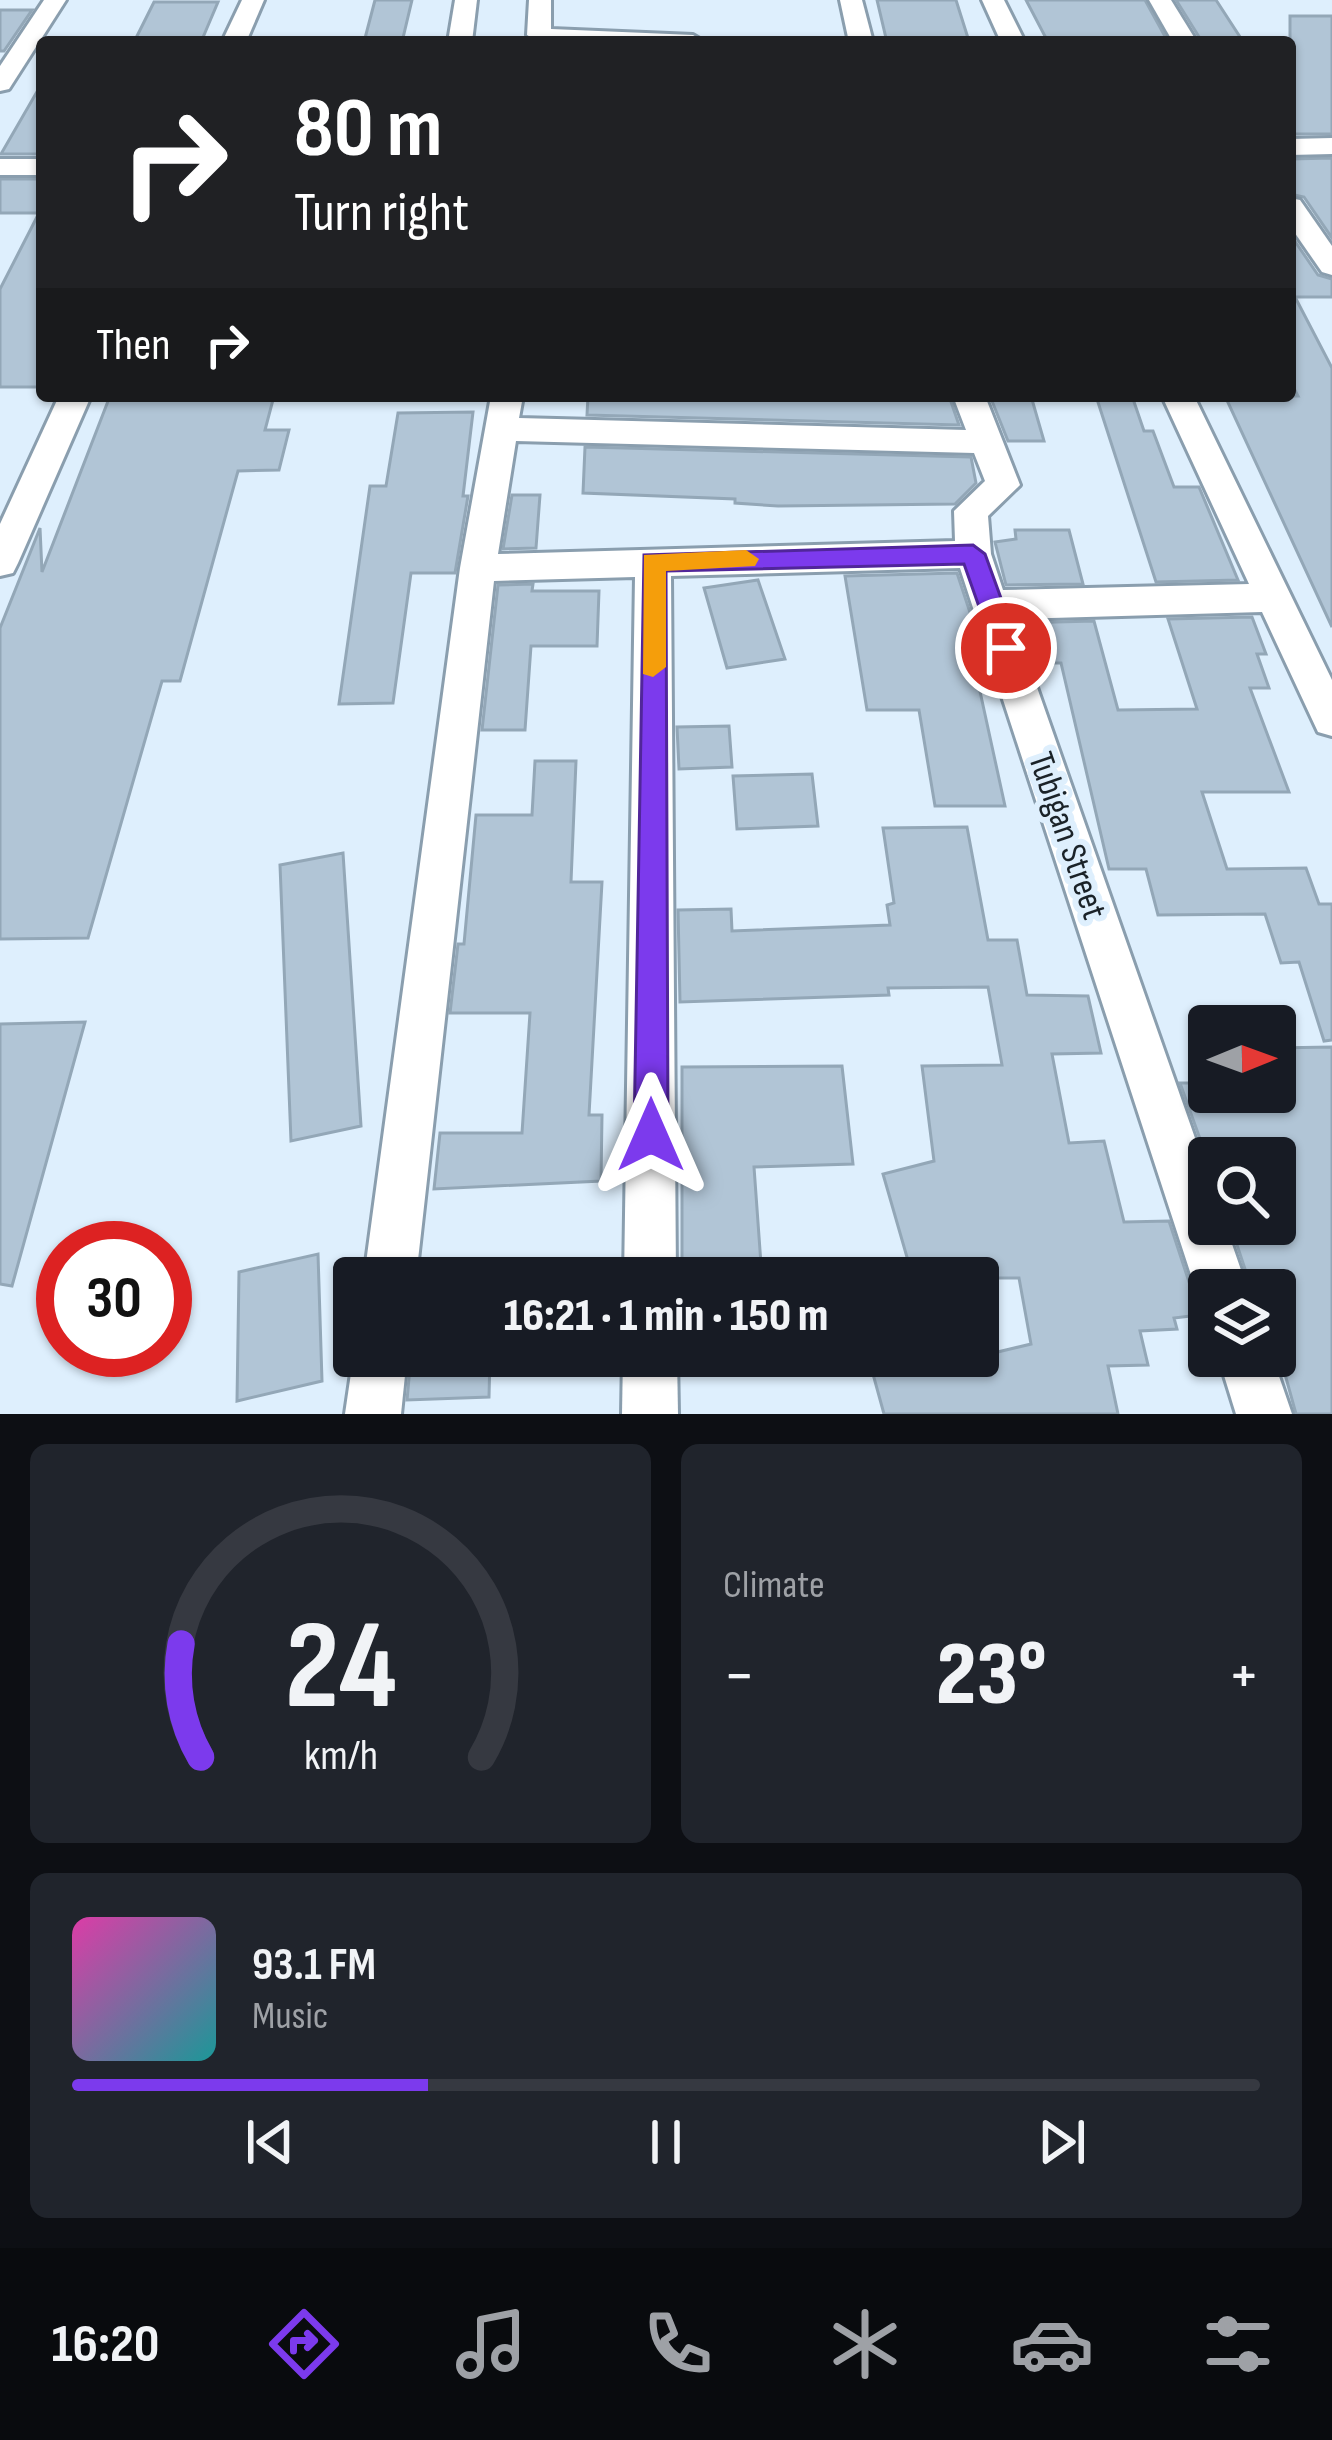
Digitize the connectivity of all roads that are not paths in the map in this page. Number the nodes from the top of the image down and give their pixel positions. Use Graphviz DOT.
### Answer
graph roads {
  1 [pos="56,0"];
  2 [pos="253,0"];
  3 [pos="466,0"];
  4 [pos="540,0"];
  5 [pos="851,0"];
  6 [pos="993,0"];
  7 [pos="1160,0"];
  8 [pos="237,36"];
  9 [pos="461,36"];
  10 [pos="539,36"];
  11 [pos="860,36"];
  12 [pos="1009,36"];
  13 [pos="1181,36"];
  14 [pos="0,84"];
  15 [pos="1332,146"];
  16 [pos="1296,148"];
  17 [pos="0,166"];
  18 [pos="36,167"];
  19 [pos="1296,214"];
  20 [pos="1330,261"];
  21 [pos="72,402"];
  22 [pos="971,402"];
  23 [pos="1181,402"];
  24 [pos="506,412"];
  25 [pos="983,442"];
  26 [pos="4,544"];
  27 [pos="973,554"];
  28 [pos="653,562"];
  29 [pos="478,568"];
  30 [pos="1271,598"];
  31 [pos="991,605"];
  32 [pos="1332,720"];
  33 [pos="393,1257"];
  34 [pos="650,1257"];
  35 [pos="1215,1269"];
  36 [pos="377,1377"];
  37 [pos="650,1377"];
  38 [pos="1252,1377"];
  39 [pos="373,1414"];
  40 [pos="650,1414"];
  41 [pos="1264,1414"];
  1 -- 14 [label="street"];
  2 -- 8 [label="street"];
  3 -- 9 [label="street"];
  4 -- 10 [label="street"];
  5 -- 11 [label="street"];
  6 -- 12 [label="street"];
  7 -- 13 [label="street"];
  15 -- 16 [label="street"];
  17 -- 18 [label="street"];
  19 -- 20 [label="street"];
  21 -- 26 [label="street"];
  22 -- 25 [label="street"];
  23 -- 30 [label="street"];
  24 -- 25 [label="street"];
  24 -- 29 [label="street"];
  25 -- 27 [label="street"];
  27 -- 28 [label="street"];
  27 -- 31 [label="street, Tubigan Street"];
  28 -- 29 [label="street"];
  28 -- 34 [label="street"];
  29 -- 33 [label="street"];
  30 -- 31 [label="street"];
  30 -- 32 [label="street"];
  31 -- 35 [label="street, Tubigan Street"];
  36 -- 39 [label="street"];
  37 -- 40 [label="street"];
  38 -- 41 [label="street"];
}
